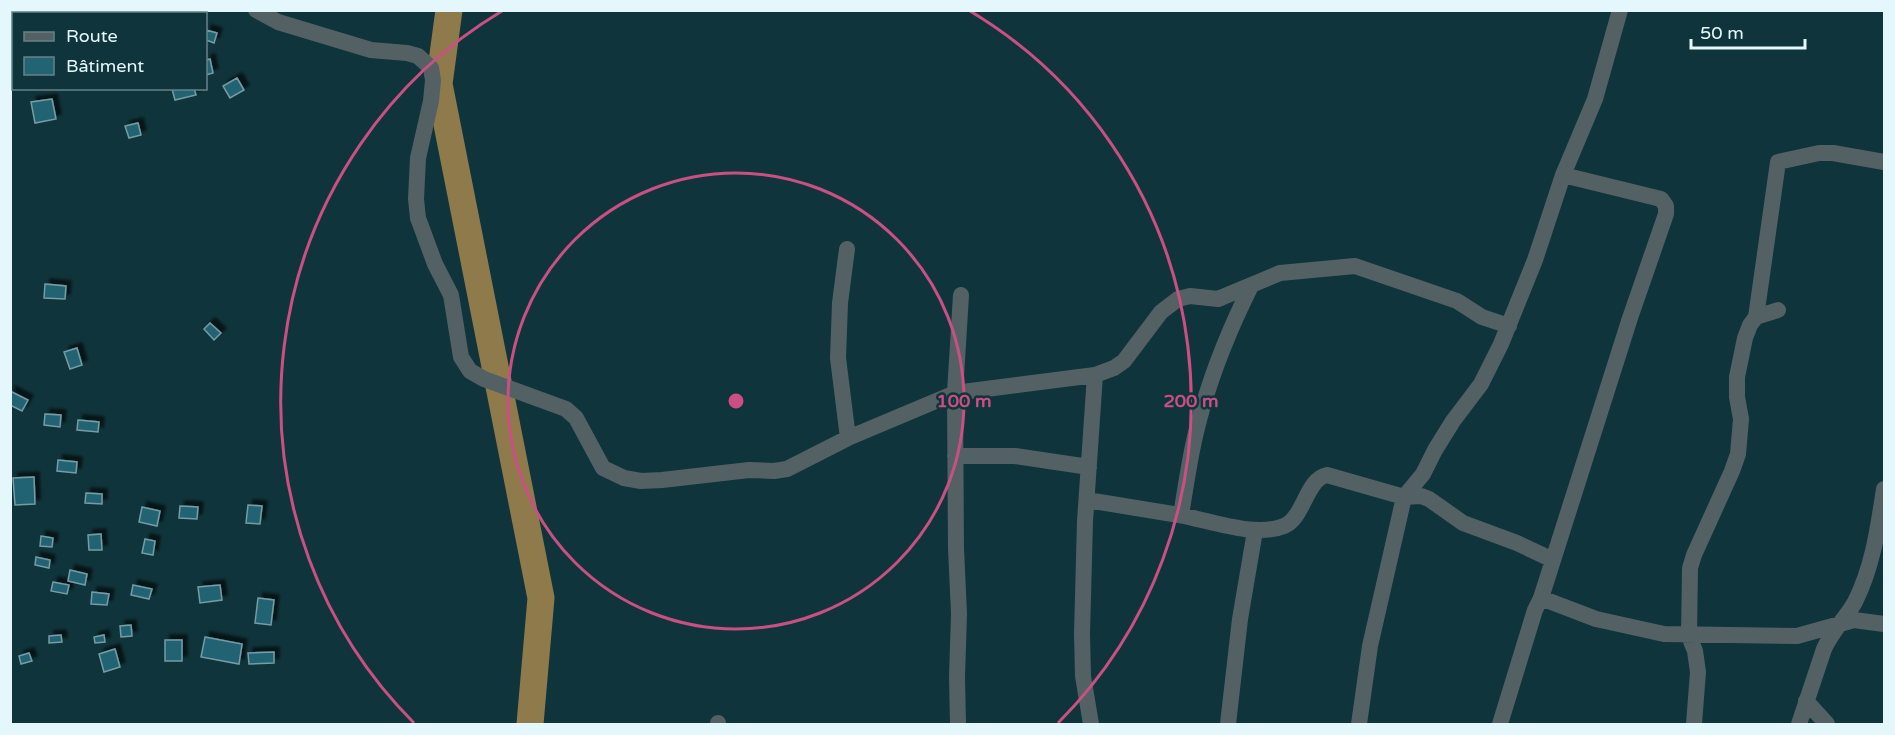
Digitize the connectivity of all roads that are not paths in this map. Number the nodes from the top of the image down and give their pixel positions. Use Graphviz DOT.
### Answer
graph roads {
  1 [pos="256,10"];
  2 [pos="1620,10"];
  3 [pos="1884,162"];
  4 [pos="1563,175"];
  5 [pos="847,249"];
  6 [pos="1251,286"];
  7 [pos="961,295"];
  8 [pos="1778,310"];
  9 [pos="1756,317"];
  10 [pos="1509,326"];
  11 [pos="1095,375"];
  12 [pos="955,393"];
  13 [pos="848,438"];
  14 [pos="955,456"];
  15 [pos="1089,467"];
  16 [pos="1884,489"];
  17 [pos="1404,497"];
  18 [pos="1087,500"];
  19 [pos="1181,515"];
  20 [pos="1255,531"];
  21 [pos="1553,560"];
  22 [pos="1541,598"];
  23 [pos="1884,624"];
  24 [pos="1838,626"];
  25 [pos="1689,636"];
  26 [pos="1806,701"];
  27 [pos="958,724"];
  28 [pos="1091,724"];
  29 [pos="1228,724"];
  30 [pos="1359,724"];
  31 [pos="1500,724"];
  32 [pos="1694,724"];
  33 [pos="1799,724"];
  34 [pos="1827,724"];
  1 -- 13 [label="street"];
  2 -- 4 [label="street"];
  3 -- 9 [label="street"];
  4 -- 10 [label="street"];
  4 -- 21 [label="street"];
  5 -- 13 [label="street"];
  6 -- 10 [label="street"];
  6 -- 11 [label="street"];
  6 -- 19 [label="street"];
  7 -- 12 [label="street"];
  8 -- 9 [label="street"];
  9 -- 25 [label="street"];
  10 -- 17 [label="street"];
  11 -- 12 [label="street"];
  11 -- 15 [label="street"];
  12 -- 13 [label="street"];
  12 -- 14 [label="street"];
  14 -- 15 [label="street"];
  14 -- 27 [label="street"];
  15 -- 18 [label="street"];
  16 -- 24 [label="street"];
  17 -- 20 [label="street"];
  17 -- 21 [label="street"];
  17 -- 30 [label="street"];
  18 -- 19 [label="street"];
  18 -- 28 [label="street"];
  19 -- 20 [label="street"];
  20 -- 29 [label="street"];
  21 -- 22 [label="street"];
  22 -- 25 [label="street"];
  22 -- 31 [label="street"];
  23 -- 24 [label="street"];
  24 -- 25 [label="street"];
  24 -- 26 [label="street"];
  25 -- 32 [label="street"];
  26 -- 33 [label="street"];
  26 -- 34 [label="street"];
}
